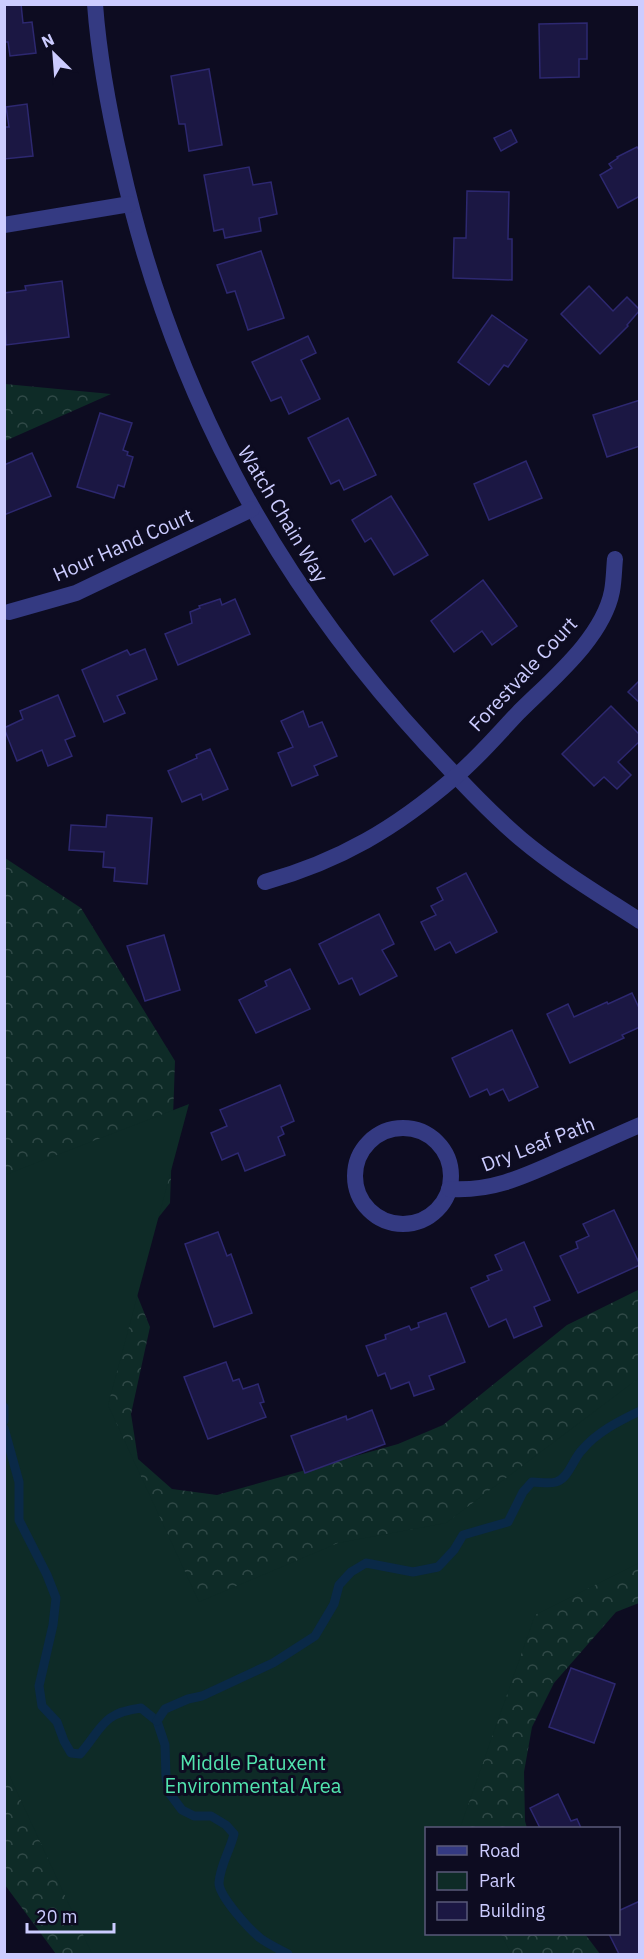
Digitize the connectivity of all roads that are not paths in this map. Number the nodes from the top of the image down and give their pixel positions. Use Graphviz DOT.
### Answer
graph roads {
  1 [pos="95,4"];
  2 [pos="130,204"];
  3 [pos="4,225"];
  4 [pos="252,509"];
  5 [pos="615,559"];
  6 [pos="9,612"];
  7 [pos="456,776"];
  8 [pos="265,882"];
  9 [pos="639,921"];
  10 [pos="639,1125"];
  11 [pos="449,1189"];
  1 -- 2 [label="street, Watch Chain Way"];
  2 -- 3 [label="street"];
  2 -- 4 [label="street, Watch Chain Way"];
  4 -- 6 [label="street, Hour Hand Court"];
  4 -- 7 [label="street, Watch Chain Way"];
  5 -- 7 [label="street, Forestvale Court"];
  7 -- 8 [label="street, Forestvale Court"];
  7 -- 9 [label="street, Watch Chain Way"];
  10 -- 11 [label="street, Dry Leaf Path"];
  11 -- 11 [label="street"];
}
